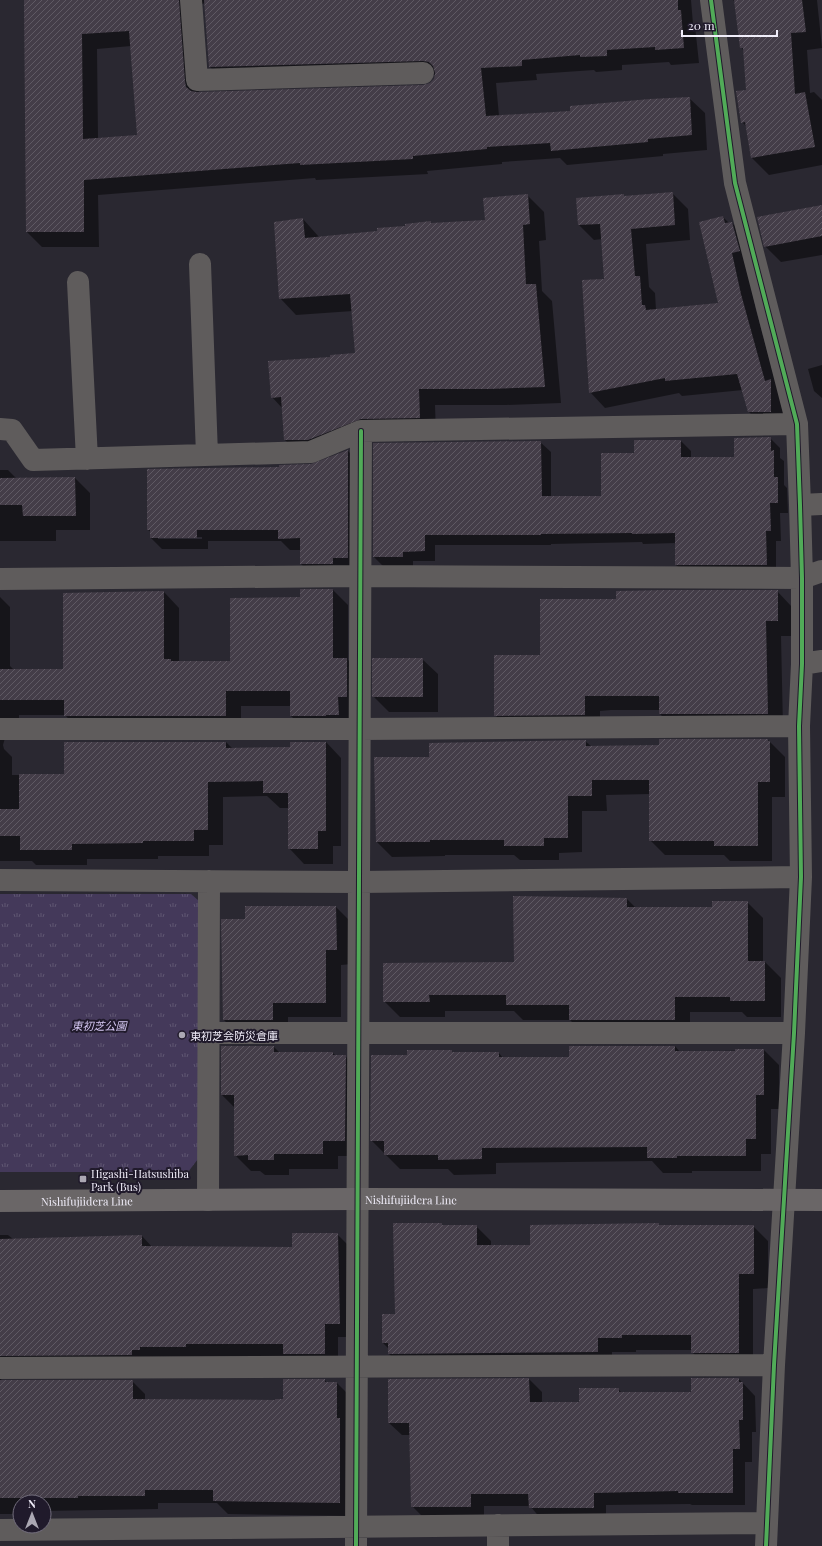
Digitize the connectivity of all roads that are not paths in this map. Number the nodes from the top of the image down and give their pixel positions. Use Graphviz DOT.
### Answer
graph roads {
  1 [pos="191,0"];
  2 [pos="711,0"];
  3 [pos="423,74"];
  4 [pos="200,264"];
  5 [pos="78,282"];
  6 [pos="797,424"];
  7 [pos="0,429"];
  8 [pos="361,431"];
  9 [pos="207,455"];
  10 [pos="87,459"];
  11 [pos="822,504"];
  12 [pos="800,505"];
  13 [pos="812,574"];
  14 [pos="360,576"];
  15 [pos="0,579"];
  16 [pos="812,663"];
  17 [pos="799,726"];
  18 [pos="0,730"];
  19 [pos="360,730"];
  20 [pos="801,877"];
  21 [pos="0,880"];
  22 [pos="209,882"];
  23 [pos="359,882"];
  24 [pos="208,1034"];
  25 [pos="358,1034"];
  26 [pos="794,1034"];
  27 [pos="358,1199"];
  28 [pos="784,1199"];
  29 [pos="208,1200"];
  30 [pos="822,1200"];
  31 [pos="0,1201"];
  32 [pos="774,1365"];
  33 [pos="357,1366"];
  34 [pos="0,1368"];
  35 [pos="767,1523"];
  36 [pos="0,1530"];
  37 [pos="498,1535"];
  38 [pos="356,1536"];
  39 [pos="766,1546"];
  1 -- 3 [label="street"];
  2 -- 6 [label="street"];
  4 -- 9 [label="street"];
  5 -- 10 [label="street"];
  6 -- 8 [label="street"];
  6 -- 12 [label="street"];
  7 -- 10 [label="street"];
  8 -- 9 [label="street"];
  8 -- 14 [label="street"];
  9 -- 10 [label="street"];
  11 -- 12 [label="street"];
  12 -- 13 [label="street"];
  13 -- 14 [label="street"];
  13 -- 16 [label="street"];
  14 -- 15 [label="street"];
  14 -- 19 [label="street"];
  16 -- 17 [label="street"];
  17 -- 19 [label="street"];
  17 -- 20 [label="street"];
  18 -- 19 [label="street"];
  19 -- 23 [label="street"];
  20 -- 23 [label="street"];
  20 -- 26 [label="street"];
  21 -- 22 [label="street"];
  22 -- 23 [label="street"];
  22 -- 24 [label="street"];
  23 -- 25 [label="street"];
  24 -- 25 [label="street"];
  24 -- 29 [label="street"];
  25 -- 26 [label="street"];
  25 -- 27 [label="street"];
  26 -- 28 [label="street"];
  27 -- 28 [label="main road, Nishifujiidera Line"];
  27 -- 29 [label="main road, Nishifujiidera Line"];
  27 -- 33 [label="street"];
  28 -- 30 [label="main road, Nishifujiidera Line"];
  28 -- 32 [label="street"];
  29 -- 31 [label="main road, Nishifujiidera Line"];
  32 -- 33 [label="street"];
  32 -- 35 [label="street"];
  33 -- 34 [label="street"];
  33 -- 38 [label="street"];
  35 -- 37 [label="street"];
  35 -- 39 [label="street"];
  36 -- 38 [label="street"];
  37 -- 38 [label="street"];
}
